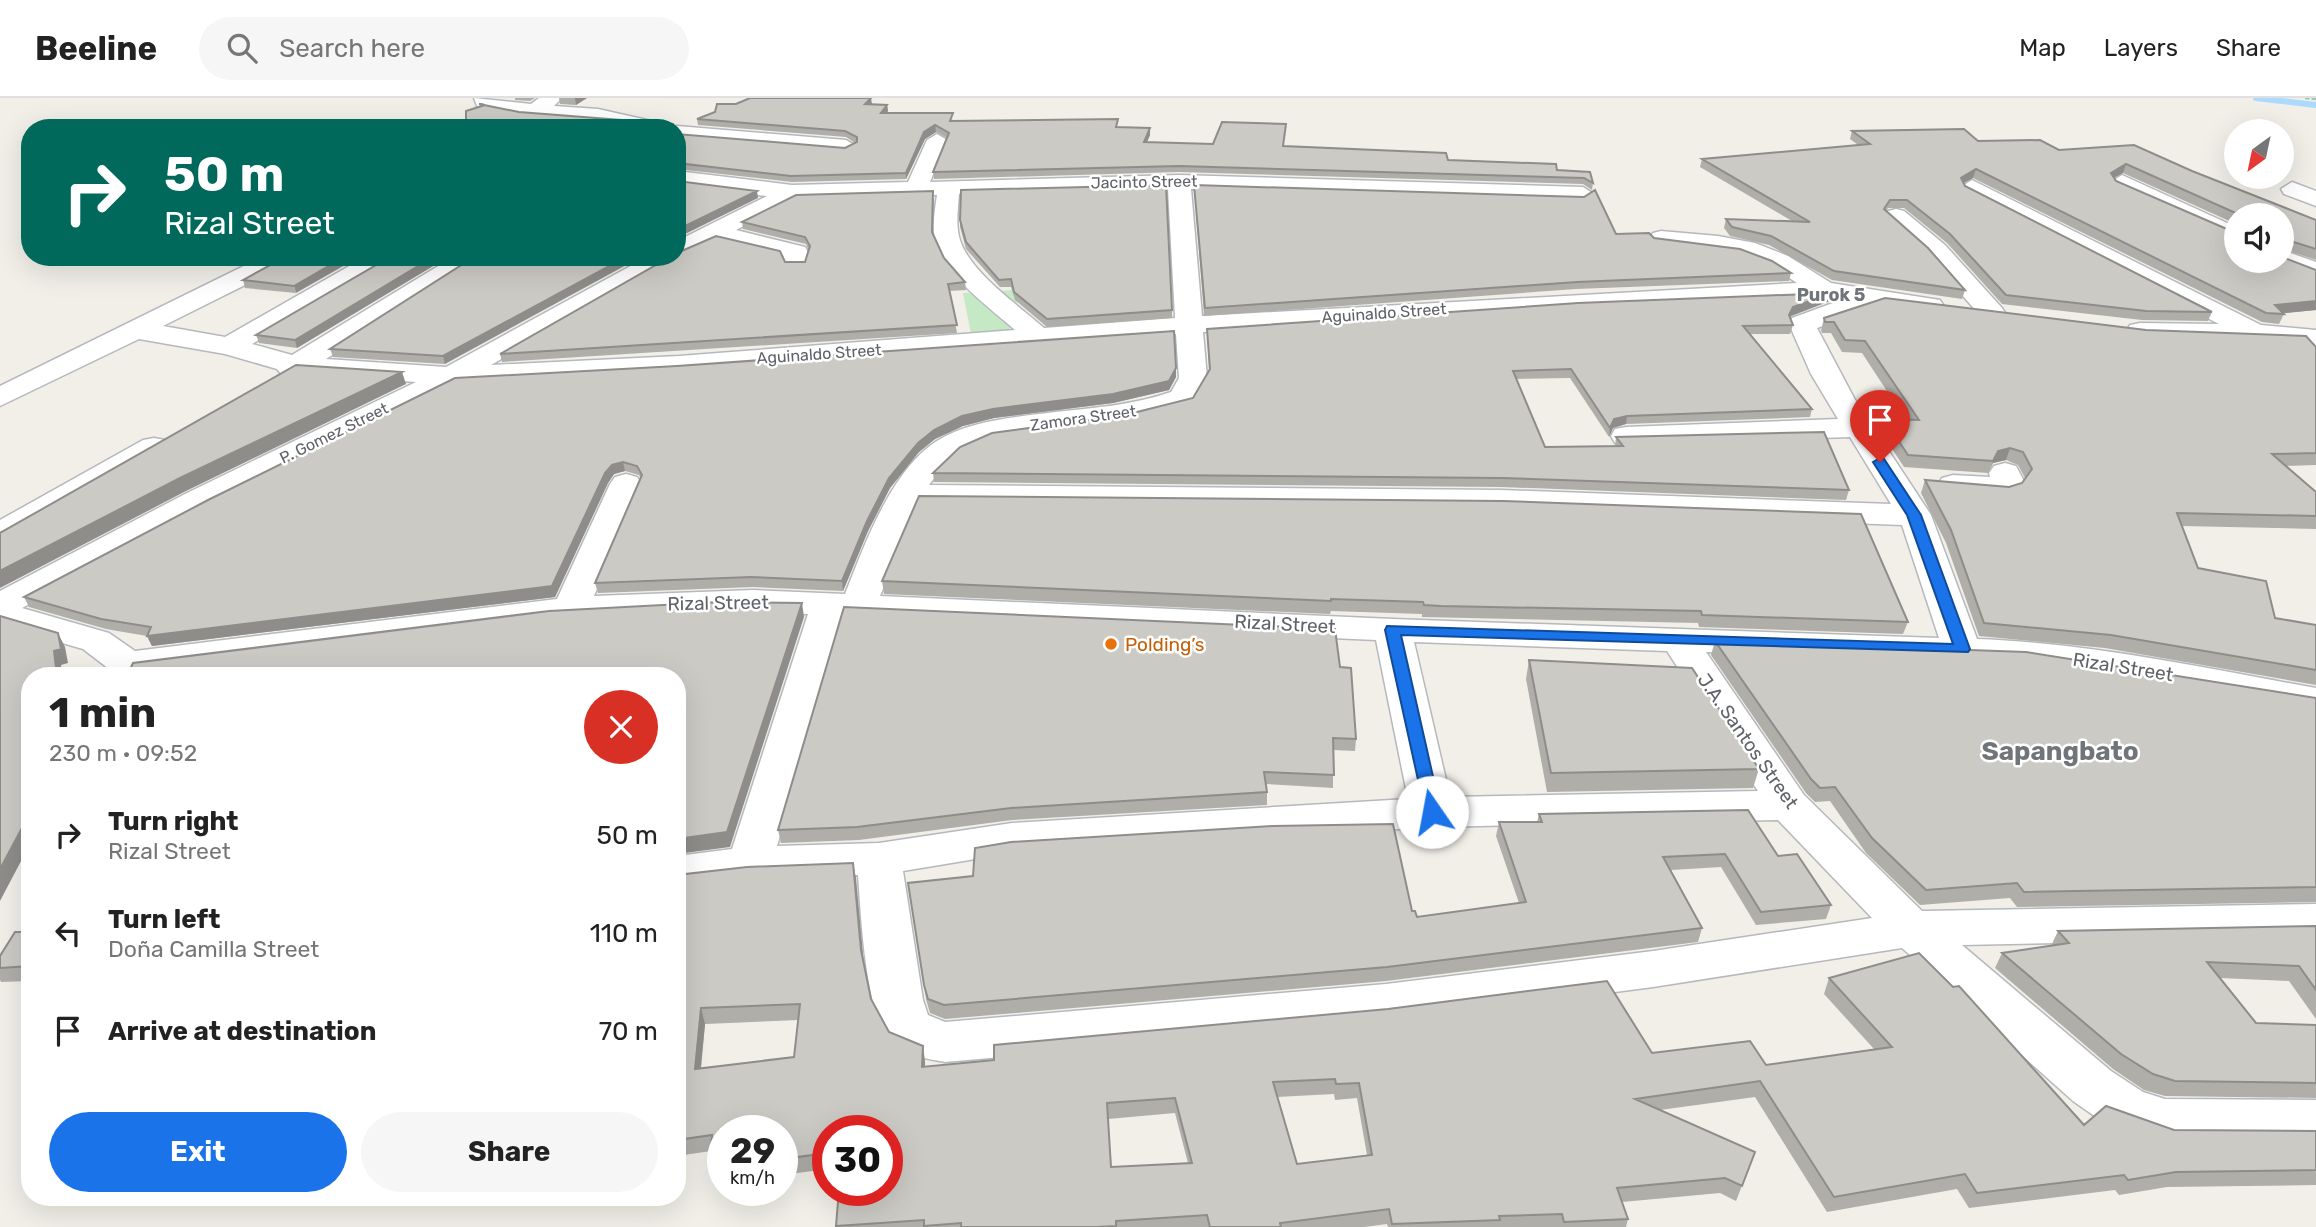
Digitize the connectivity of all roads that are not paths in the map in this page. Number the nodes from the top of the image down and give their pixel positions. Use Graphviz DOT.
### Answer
graph roads {
  1 [pos="484,98"];
  2 [pos="552,98"];
  3 [pos="609,98"];
  4 [pos="535,110"];
  5 [pos="584,114"];
  6 [pos="600,119"];
  7 [pos="686,133"];
  8 [pos="937,140"];
  9 [pos="846,146"];
  10 [pos="766,173"];
  11 [pos="686,179"];
  12 [pos="964,180"];
  13 [pos="1179,182"];
  14 [pos="2122,182"];
  15 [pos="742,187"];
  16 [pos="1972,187"];
  17 [pos="2292,189"];
  18 [pos="916,190"];
  19 [pos="792,192"];
  20 [pos="1583,194"];
  21 [pos="2316,199"];
  22 [pos="1896,216"];
  23 [pos="2224,230"];
  24 [pos="714,232"];
  25 [pos="1661,238"];
  26 [pos="686,246"];
  27 [pos="795,262"];
  28 [pos="2294,262"];
  29 [pos="264,266"];
  30 [pos="367,266"];
  31 [pos="456,266"];
  32 [pos="650,266"];
  33 [pos="2316,271"];
  34 [pos="1824,290"];
  35 [pos="1885,300"];
  36 [pos="1993,314"];
  37 [pos="2020,317"];
  38 [pos="1192,326"];
  39 [pos="2115,328"];
  40 [pos="136,330"];
  41 [pos="2256,333"];
  42 [pos="1038,337"];
  43 [pos="2316,338"];
  44 [pos="229,346"];
  45 [pos="295,365"];
  46 [pos="451,376"];
  47 [pos="260,386"];
  48 [pos="0,397"];
  49 [pos="1856,428"];
  50 [pos="177,435"];
  51 [pos="1626,436"];
  52 [pos="2005,473"];
  53 [pos="1892,479"];
  54 [pos="626,484"];
  55 [pos="908,495"];
  56 [pos="1914,515"];
  57 [pos="0,534"];
  58 [pos="844,603"];
  59 [pos="0,605"];
  60 [pos="571,608"];
  61 [pos="0,613"];
  62 [pos="1393,630"];
  63 [pos="1678,639"];
  64 [pos="1962,649"];
  65 [pos="123,667"];
  66 [pos="148,667"];
  67 [pos="2316,700"];
  68 [pos="1789,804"];
  69 [pos="1432,812"];
  70 [pos="878,859"];
  71 [pos="750,863"];
  72 [pos="686,871"];
  73 [pos="2316,921"];
  74 [pos="1911,929"];
  75 [pos="2316,1122"];
  1 -- 4 [label="street"];
  2 -- 4 [label="street"];
  3 -- 5 [label="street"];
  4 -- 5 [label="street"];
  5 -- 6 [label="street"];
  7 -- 9 [label="street"];
  8 -- 18 [label="street"];
  10 -- 15 [label="street"];
  11 -- 15 [label="street"];
  12 -- 13 [label="street, Jacinto Street"];
  12 -- 18 [label="street, Jacinto Street"];
  12 -- 42 [label="street"];
  13 -- 20 [label="street, Jacinto Street"];
  13 -- 38 [label="street, Zamora Street"];
  14 -- 23 [label="street"];
  15 -- 19 [label="street"];
  16 -- 41 [label="street"];
  17 -- 21 [label="street"];
  18 -- 19 [label="street, Jacinto Street"];
  19 -- 24 [label="street, Jacinto Street"];
  22 -- 36 [label="street"];
  24 -- 26 [label="street"];
  24 -- 27 [label="street"];
  25 -- 34 [label="street"];
  28 -- 33 [label="street"];
  29 -- 40 [label="street"];
  30 -- 44 [label="street"];
  31 -- 45 [label="street"];
  32 -- 46 [label="street, P. Gomez Street"];
  34 -- 35 [label="street, Aguinaldo Street"];
  34 -- 38 [label="street, Aguinaldo Street"];
  35 -- 36 [label="street, Aguinaldo Street"];
  35 -- 49 [label="street"];
  36 -- 37 [label="street, Aguinaldo Street"];
  38 -- 42 [label="street, Aguinaldo Street"];
  38 -- 55 [label="street, Zamora Street"];
  39 -- 41 [label="street"];
  40 -- 44 [label="street, Aguinaldo Street"];
  40 -- 48 [label="street"];
  41 -- 43 [label="street"];
  42 -- 46 [label="street, Aguinaldo Street"];
  44 -- 45 [label="street, Aguinaldo Street"];
  45 -- 46 [label="street, Aguinaldo Street"];
  45 -- 47 [label="street"];
  46 -- 59 [label="street, P. Gomez Street"];
  49 -- 51 [label="street"];
  49 -- 53 [label="street"];
  50 -- 57 [label="street"];
  52 -- 53 [label="street"];
  53 -- 56 [label="street"];
  54 -- 60 [label="street"];
  55 -- 56 [label="street"];
  55 -- 58 [label="street, Zamora Street"];
  56 -- 64 [label="street"];
  58 -- 60 [label="street, Rizal Street"];
  58 -- 62 [label="street, Rizal Street"];
  58 -- 71 [label="street, Zamora Street"];
  60 -- 66 [label="street, Rizal Street"];
  61 -- 65 [label="street"];
  62 -- 63 [label="street, Rizal Street"];
  62 -- 69 [label="street"];
  63 -- 64 [label="street, Rizal Street"];
  63 -- 68 [label="street, J.A. Santos Street"];
  64 -- 67 [label="street, Rizal Street"];
  68 -- 69 [label="street"];
  68 -- 74 [label="street, J.A. Santos Street"];
  69 -- 70 [label="street"];
  70 -- 71 [label="street"];
  70 -- 74 [label="street"];
  71 -- 72 [label="street"];
  73 -- 74 [label="street"];
  74 -- 75 [label="street, J.A. Santos Street"];
}
